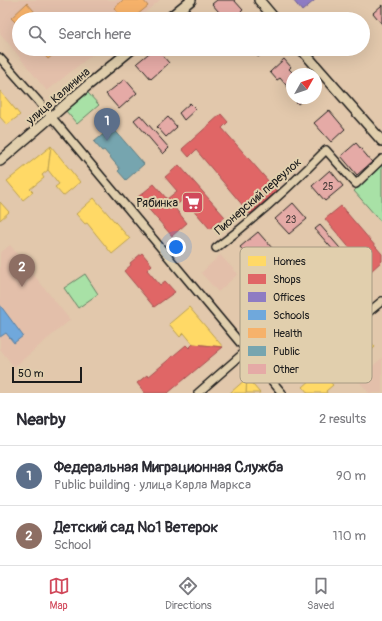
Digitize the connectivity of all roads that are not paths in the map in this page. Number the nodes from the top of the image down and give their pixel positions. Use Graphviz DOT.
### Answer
graph roads {
  1 [pos="191,0"];
  2 [pos="259,0"];
  3 [pos="176,12"];
  4 [pos="269,12"];
  5 [pos="124,56"];
  6 [pos="308,56"];
  7 [pos="0,58"];
  8 [pos="51,117"];
  9 [pos="382,141"];
  10 [pos="382,159"];
  11 [pos="0,162"];
  12 [pos="216,248"];
  13 [pos="382,301"];
  14 [pos="372,309"];
  15 [pos="240,344"];
  16 [pos="240,356"];
  17 [pos="273,383"];
  18 [pos="198,393"];
  19 [pos="282,393"];
  1 -- 3 [label="street"];
  2 -- 4 [label="street"];
  5 -- 8 [label="street, улица Калинина"];
  6 -- 9 [label="street"];
  7 -- 8 [label="street"];
  8 -- 11 [label="street, улица Калинина"];
  8 -- 15 [label="street"];
  10 -- 12 [label="street, Пионерский переулок"];
  13 -- 14 [label="street"];
  16 -- 18 [label="street"];
  17 -- 19 [label="street"];
}
